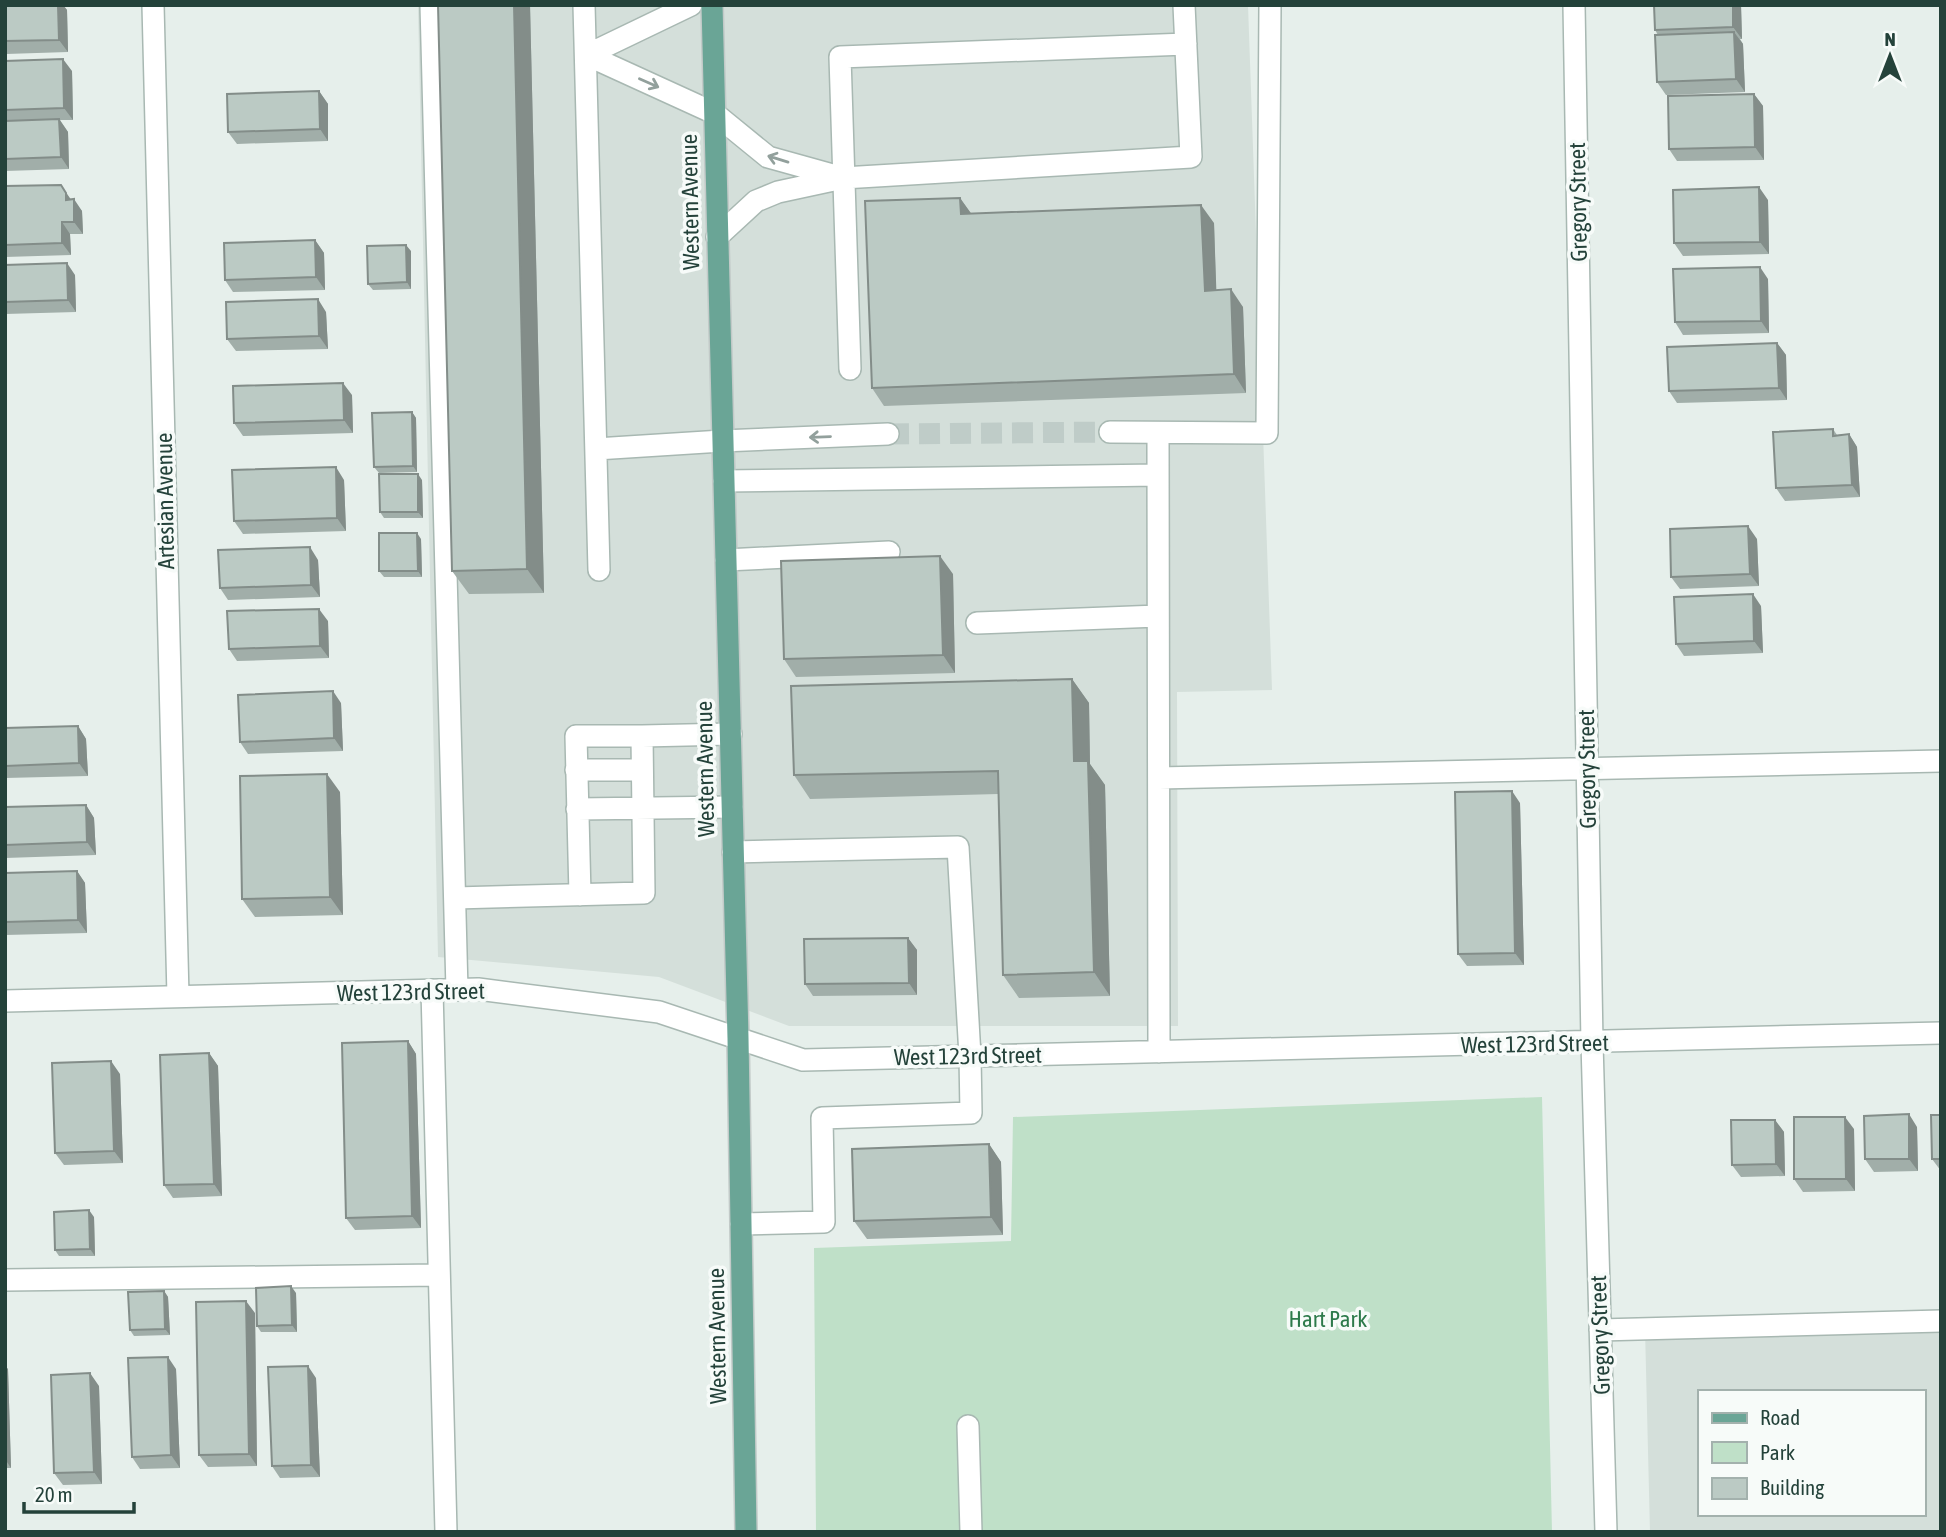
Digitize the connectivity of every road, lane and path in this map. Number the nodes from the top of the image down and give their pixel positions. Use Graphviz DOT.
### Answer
graph roads {
  1 [pos="153,5"];
  2 [pos="431,5"];
  3 [pos="584,5"];
  4 [pos="691,5"];
  5 [pos="712,5"];
  6 [pos="1184,5"];
  7 [pos="1270,5"];
  8 [pos="1574,5"];
  9 [pos="1186,44"];
  10 [pos="587,55"];
  11 [pos="714,113"];
  12 [pos="843,178"];
  13 [pos="717,237"];
  14 [pos="850,369"];
  15 [pos="1110,432"];
  16 [pos="1158,433"];
  17 [pos="888,435"];
  18 [pos="722,441"];
  19 [pos="596,449"];
  20 [pos="1158,475"];
  21 [pos="724,481"];
  22 [pos="889,552"];
  23 [pos="726,560"];
  24 [pos="599,570"];
  25 [pos="1158,616"];
  26 [pos="977,623"];
  27 [pos="731,734"];
  28 [pos="642,736"];
  29 [pos="1941,761"];
  30 [pos="1587,768"];
  31 [pos="576,770"];
  32 [pos="642,770"];
  33 [pos="1159,778"];
  34 [pos="643,807"];
  35 [pos="732,807"];
  36 [pos="577,809"];
  37 [pos="733,852"];
  38 [pos="580,895"];
  39 [pos="455,898"];
  40 [pos="432,990"];
  41 [pos="457,990"];
  42 [pos="177,996"];
  43 [pos="5,1001"];
  44 [pos="1941,1033"];
  45 [pos="738,1038"];
  46 [pos="1592,1043"];
  47 [pos="1159,1052"];
  48 [pos="971,1056"];
  49 [pos="741,1224"];
  50 [pos="439,1275"];
  51 [pos="5,1280"];
  52 [pos="1941,1321"];
  53 [pos="1600,1330"];
  54 [pos="968,1426"];
  55 [pos="446,1532"];
  56 [pos="746,1532"];
  57 [pos="971,1532"];
  58 [pos="1606,1532"];
  1 -- 42 [label="street, Artesian Avenue"];
  2 -- 39 [label="street"];
  3 -- 10 [label="street"];
  4 -- 10 [label="street"];
  5 -- 11 [label="main road, Western Avenue"];
  6 -- 9 [label="street"];
  7 -- 16 [label="street"];
  8 -- 30 [label="street, Gregory Street"];
  9 -- 12 [label="street"];
  9 -- 12 [label="street"];
  10 -- 11 [label="street, one-way"];
  10 -- 19 [label="street"];
  12 -- 11 [label="street, one-way"];
  11 -- 13 [label="main road, Western Avenue"];
  12 -- 13 [label="street"];
  12 -- 14 [label="street"];
  13 -- 18 [label="main road, Western Avenue"];
  15 -- 16 [label="street"];
  16 -- 20 [label="street"];
  17 -- 18 [label="street, one-way"];
  18 -- 19 [label="street"];
  18 -- 21 [label="main road, Western Avenue"];
  19 -- 24 [label="street"];
  20 -- 21 [label="street"];
  20 -- 25 [label="street"];
  21 -- 23 [label="main road, Western Avenue"];
  22 -- 23 [label="street"];
  23 -- 27 [label="main road, Western Avenue"];
  25 -- 26 [label="street"];
  25 -- 33 [label="street"];
  27 -- 28 [label="street"];
  27 -- 35 [label="main road, Western Avenue"];
  28 -- 31 [label="street"];
  28 -- 32 [label="street"];
  29 -- 30 [label="street"];
  30 -- 33 [label="street"];
  30 -- 46 [label="street, Gregory Street"];
  31 -- 32 [label="street"];
  31 -- 36 [label="street"];
  32 -- 34 [label="street"];
  33 -- 47 [label="street"];
  34 -- 35 [label="street"];
  34 -- 36 [label="street"];
  34 -- 38 [label="street"];
  35 -- 37 [label="main road, Western Avenue"];
  36 -- 38 [label="street"];
  37 -- 45 [label="main road, Western Avenue"];
  37 -- 48 [label="street"];
  38 -- 39 [label="street"];
  39 -- 41 [label="street"];
  40 -- 41 [label="street, West 123rd Street"];
  40 -- 42 [label="street, West 123rd Street"];
  40 -- 50 [label="street"];
  41 -- 45 [label="street, West 123rd Street"];
  42 -- 43 [label="street, West 123rd Street"];
  44 -- 46 [label="street, West 123rd Street"];
  45 -- 48 [label="street, West 123rd Street"];
  45 -- 49 [label="main road, Western Avenue"];
  46 -- 47 [label="street, West 123rd Street"];
  46 -- 53 [label="street, Gregory Street"];
  47 -- 48 [label="street, West 123rd Street"];
  48 -- 49 [label="street"];
  49 -- 56 [label="main road, Western Avenue"];
  50 -- 51 [label="street"];
  50 -- 55 [label="street"];
  52 -- 53 [label="street"];
  53 -- 58 [label="street, Gregory Street"];
  54 -- 57 [label="street"];
}
